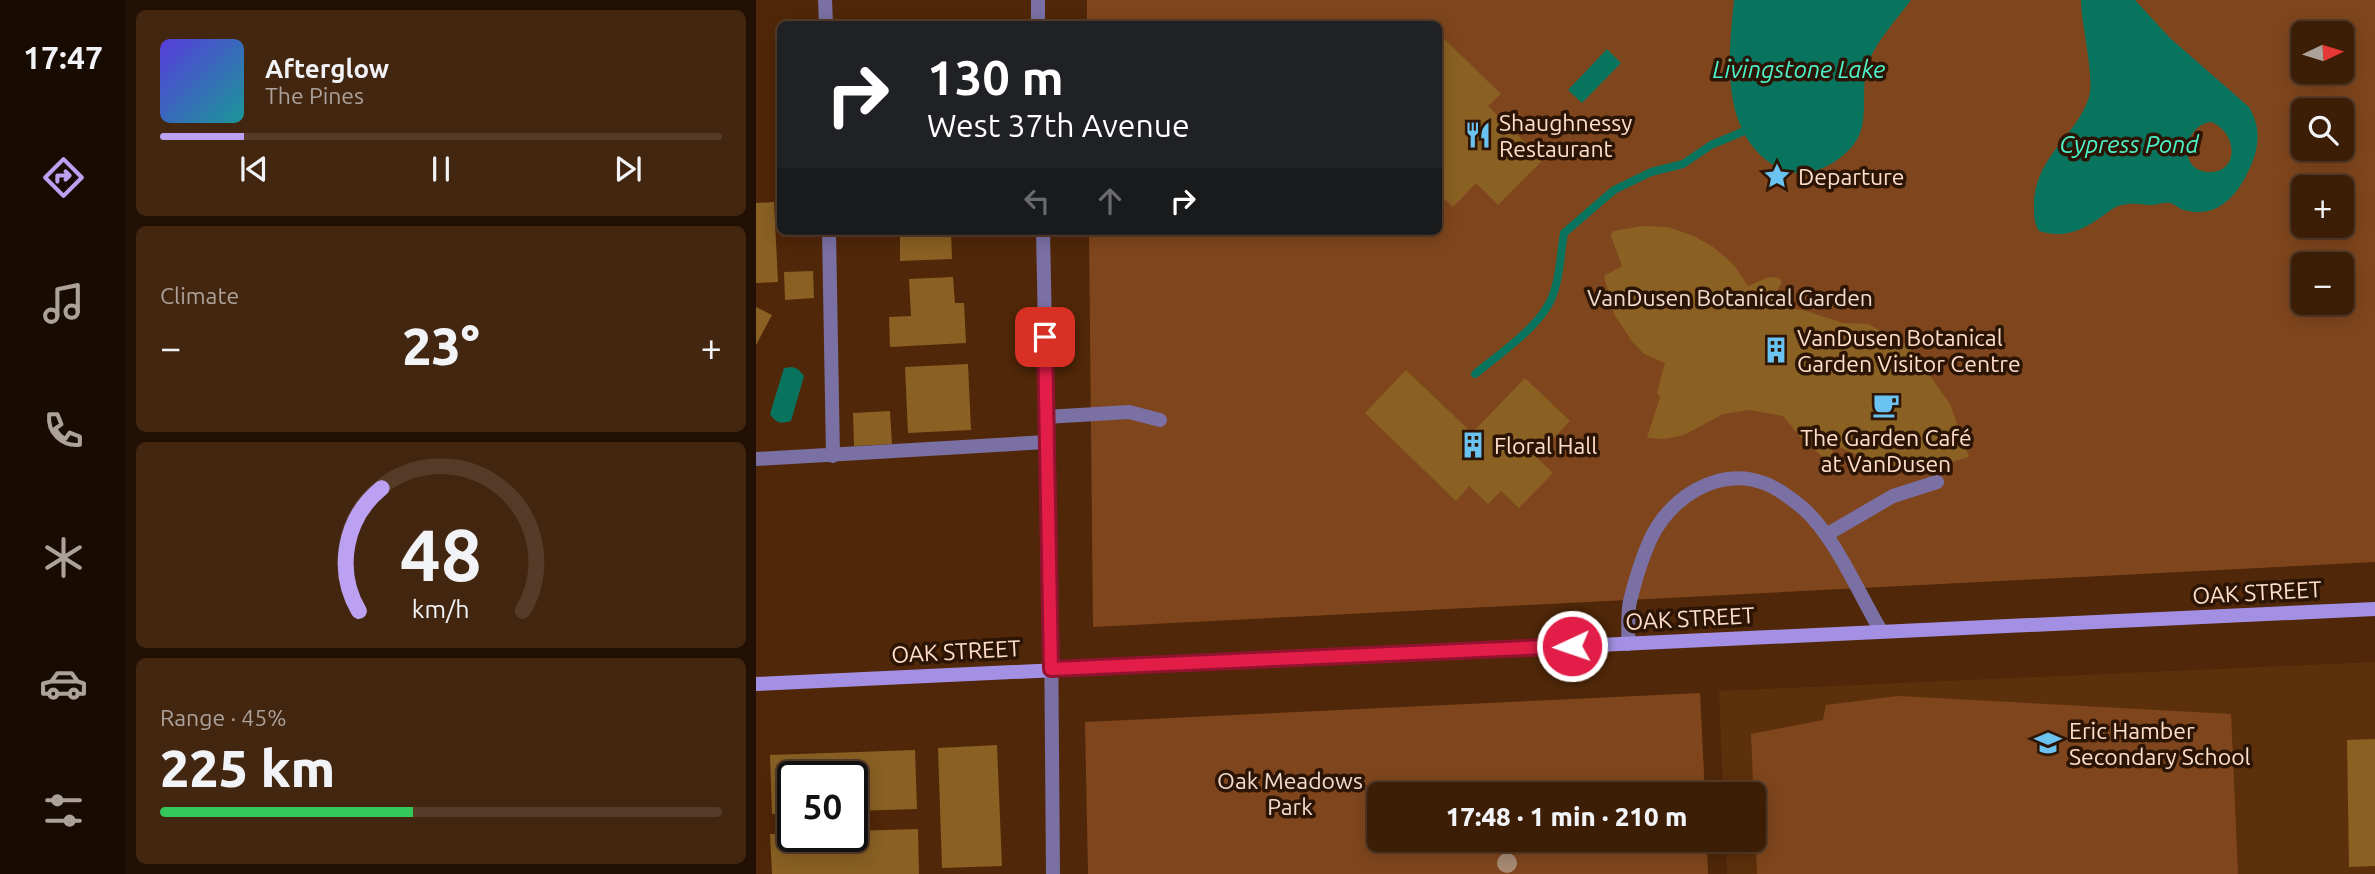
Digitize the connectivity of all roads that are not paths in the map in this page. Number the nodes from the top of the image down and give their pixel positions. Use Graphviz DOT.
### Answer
graph roads {
  1 [pos="825,0"];
  2 [pos="1038,0"];
  3 [pos="826,21"];
  4 [pos="1038,21"];
  5 [pos="829,235"];
  6 [pos="1043,235"];
  7 [pos="1046,416"];
  8 [pos="1160,420"];
  9 [pos="1047,442"];
  10 [pos="834,456"];
  11 [pos="756,459"];
  12 [pos="1937,482"];
  13 [pos="1826,535"];
  14 [pos="2375,609"];
  15 [pos="1881,631"];
  16 [pos="1628,644"];
  17 [pos="1051,669"];
  18 [pos="756,684"];
  19 [pos="1053,874"];
  1 -- 3 [label="street"];
  2 -- 4 [label="street"];
  5 -- 10 [label="street"];
  6 -- 7 [label="street"];
  7 -- 8 [label="street"];
  7 -- 9 [label="street"];
  9 -- 10 [label="street"];
  9 -- 17 [label="street"];
  10 -- 11 [label="street"];
  12 -- 13 [label="street"];
  13 -- 15 [label="street"];
  13 -- 16 [label="street"];
  14 -- 15 [label="main road, OAK STREET"];
  15 -- 16 [label="main road, OAK STREET"];
  16 -- 17 [label="main road, OAK STREET"];
  17 -- 18 [label="main road, OAK STREET"];
  17 -- 19 [label="street"];
}
